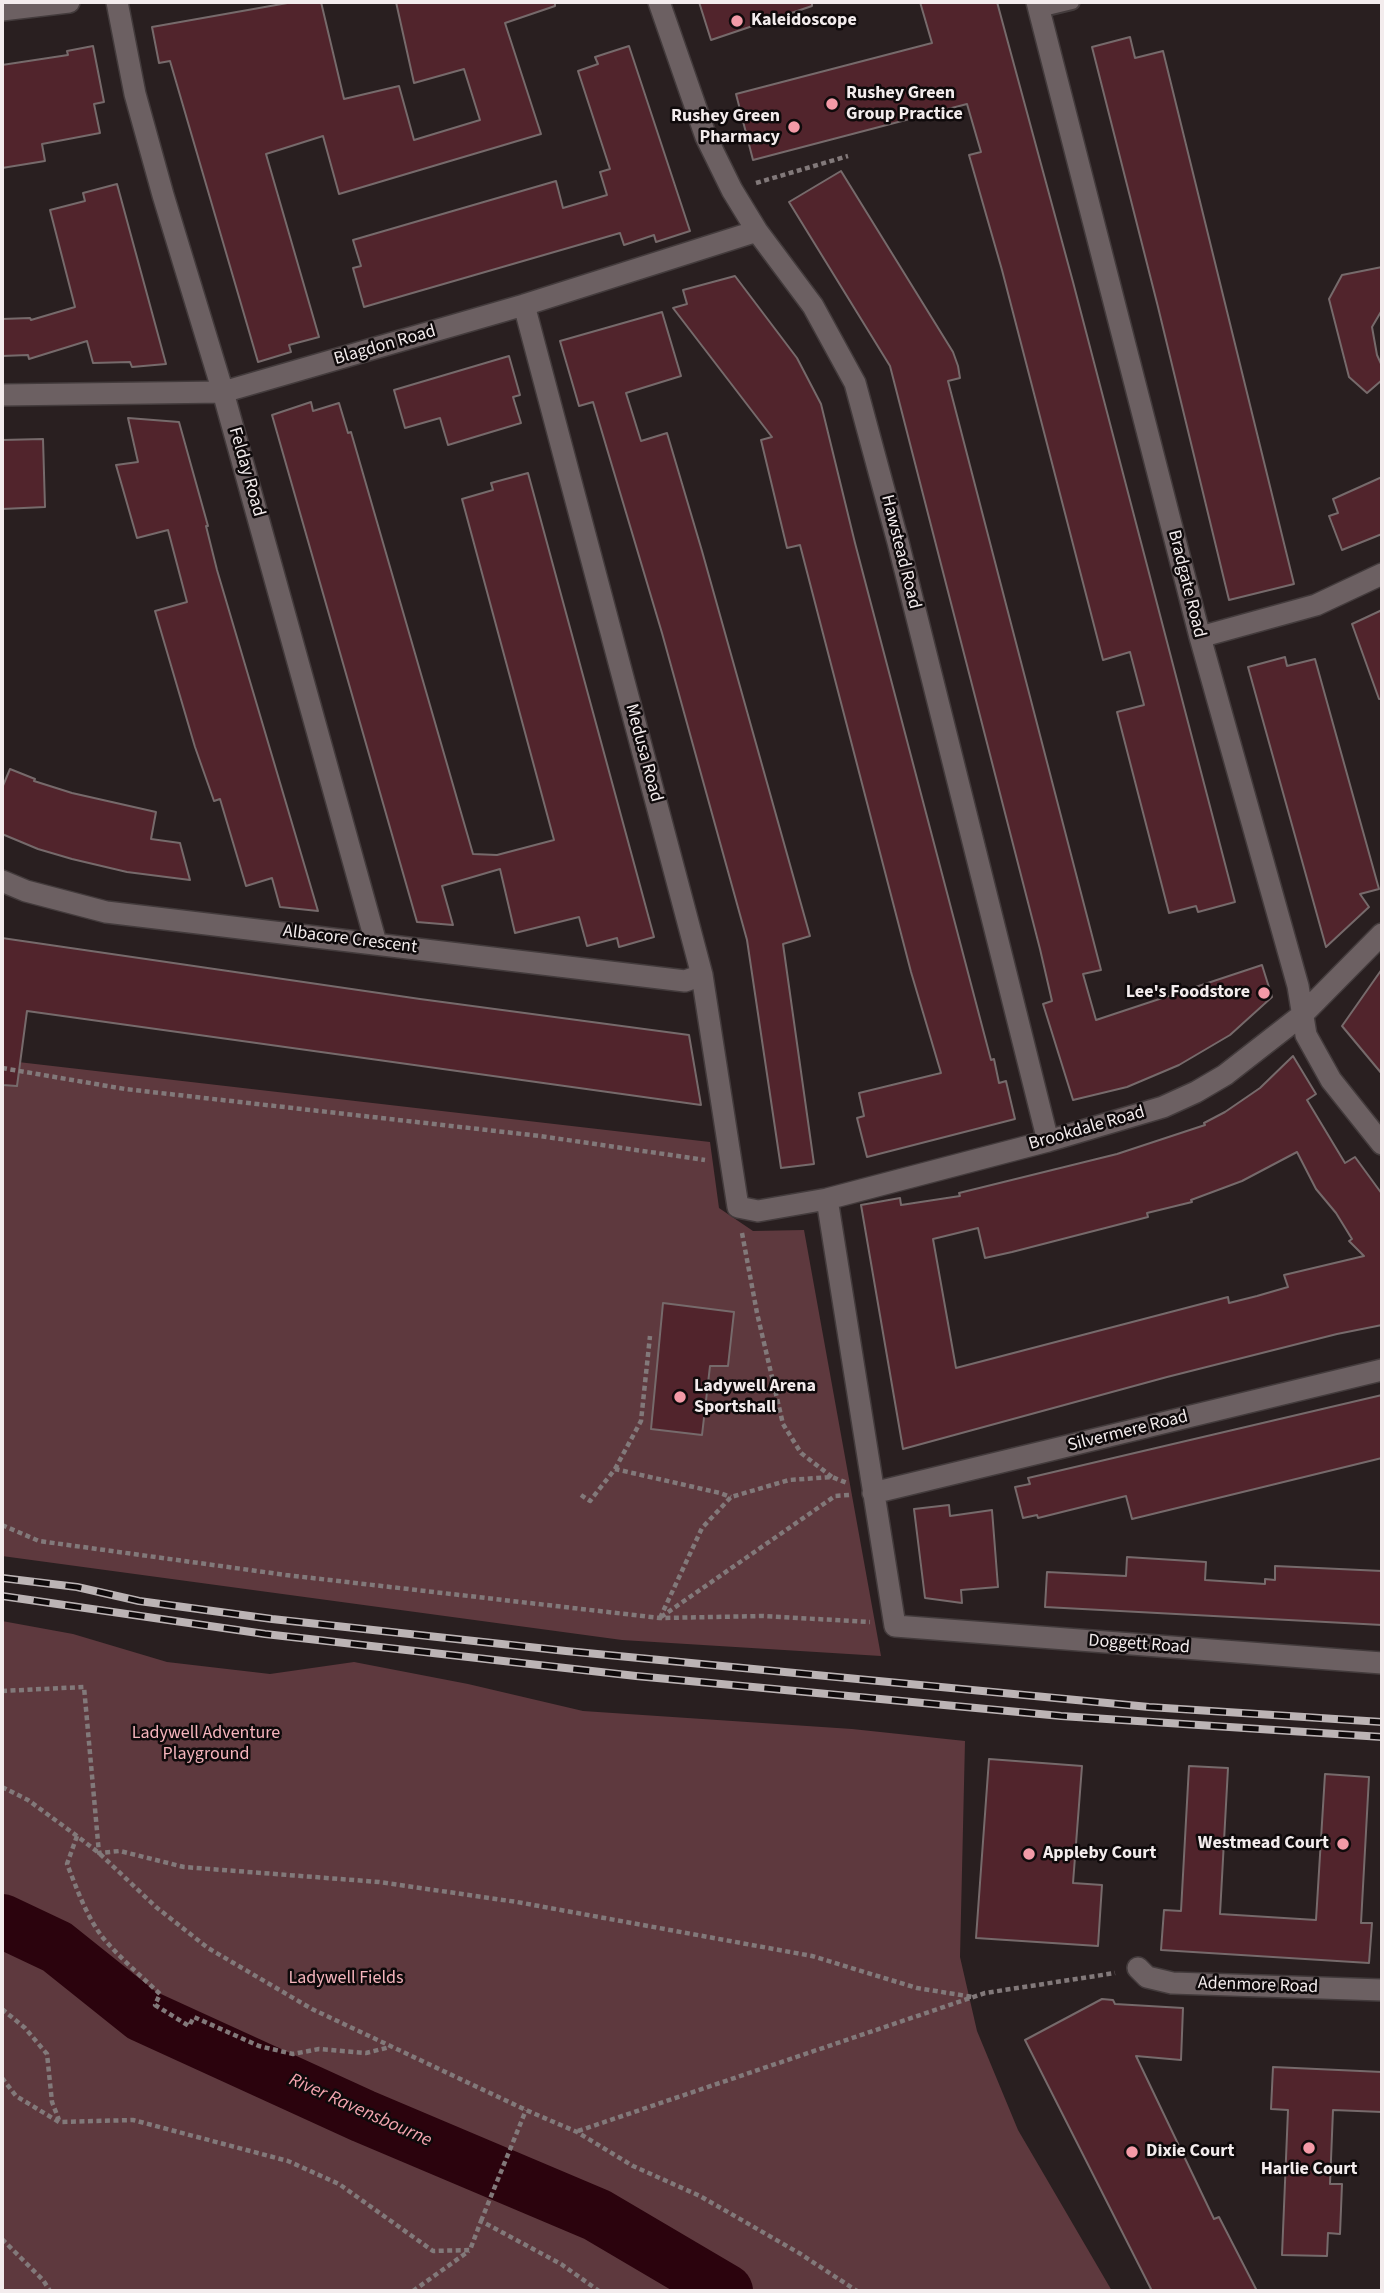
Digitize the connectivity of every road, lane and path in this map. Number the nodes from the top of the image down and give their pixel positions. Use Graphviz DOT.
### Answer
graph roads {
  1 [pos="69,2"];
  2 [pos="117,2"];
  3 [pos="659,2"];
  4 [pos="1072,2"];
  5 [pos="1038,6"];
  6 [pos="2,10"];
  7 [pos="848,156"];
  8 [pos="732,190"];
  9 [pos="757,231"];
  10 [pos="524,305"];
  11 [pos="223,392"];
  12 [pos="2,394"];
  13 [pos="1382,574"];
  14 [pos="1200,637"];
  15 [pos="2,881"];
  16 [pos="1382,934"];
  17 [pos="376,943"];
  18 [pos="702,975"];
  19 [pos="1302,1015"];
  20 [pos="2,1068"];
  21 [pos="1048,1141"];
  22 [pos="1382,1144"];
  23 [pos="729,1163"];
  24 [pos="827,1199"];
  25 [pos="738,1207"];
  26 [pos="650,1336"];
  27 [pos="1382,1370"];
  28 [pos="615,1469"];
  29 [pos="832,1477"];
  30 [pos="873,1493"];
  31 [pos="581,1495"];
  32 [pos="730,1497"];
  33 [pos="2,1525"];
  34 [pos="660,1618"];
  35 [pos="895,1626"];
  36 [pos="1382,1663"];
  37 [pos="2,1690"];
  38 [pos="2,1787"];
  39 [pos="77,1836"];
  40 [pos="99,1853"];
  41 [pos="1138,1968"];
  42 [pos="1382,1990"];
  43 [pos="973,1997"];
  44 [pos="2,2009"];
  45 [pos="390,2047"];
  46 [pos="2,2078"];
  47 [pos="526,2110"];
  48 [pos="59,2122"];
  49 [pos="577,2132"];
  50 [pos="482,2218"];
  51 [pos="2,2239"];
  52 [pos="470,2250"];
  53 [pos="50,2291"];
  54 [pos="413,2291"];
  55 [pos="599,2291"];
  56 [pos="857,2291"];
  1 -- 6 [label="street"];
  2 -- 11 [label="street, Felday Road"];
  3 -- 8 [label="street, Hawstead Road"];
  4 -- 5 [label="lane"];
  5 -- 14 [label="street, Bradgate Road"];
  7 -- 8 [label="path"];
  8 -- 9 [label="street, Hawstead Road"];
  9 -- 10 [label="street, Blagdon Road"];
  9 -- 21 [label="street, Hawstead Road"];
  10 -- 11 [label="street, Blagdon Road"];
  10 -- 18 [label="street, Medusa Road"];
  11 -- 12 [label="street, Blagdon Road"];
  11 -- 17 [label="street, Felday Road"];
  13 -- 14 [label="street"];
  14 -- 19 [label="street, Bradgate Road"];
  15 -- 17 [label="street, Albacore Crescent"];
  16 -- 19 [label="street, Brookdale Road"];
  17 -- 18 [label="street, Albacore Crescent"];
  18 -- 23 [label="street, Medusa Road"];
  19 -- 21 [label="street, Brookdale Road"];
  19 -- 22 [label="street, Bradgate Road"];
  20 -- 23 [label="path"];
  21 -- 24 [label="street, Brookdale Road"];
  23 -- 25 [label="street, Medusa Road"];
  24 -- 25 [label="street, Brookdale Road"];
  24 -- 30 [label="street"];
  25 -- 29 [label="path"];
  26 -- 28 [label="path"];
  27 -- 30 [label="street, Silvermere Road"];
  28 -- 31 [label="path"];
  28 -- 32 [label="path"];
  29 -- 30 [label="path"];
  29 -- 32 [label="path"];
  30 -- 34 [label="path"];
  30 -- 35 [label="street"];
  32 -- 34 [label="path"];
  33 -- 34 [label="path"];
  34 -- 35 [label="path"];
  35 -- 36 [label="street, Doggett Road"];
  37 -- 40 [label="path"];
  38 -- 39 [label="path"];
  39 -- 40 [label="path"];
  39 -- 45 [label="path"];
  40 -- 43 [label="path"];
  40 -- 45 [label="path"];
  41 -- 42 [label="street, Adenmore Road"];
  41 -- 43 [label="path"];
  43 -- 49 [label="path"];
  44 -- 48 [label="path"];
  45 -- 47 [label="path"];
  46 -- 48 [label="path"];
  47 -- 49 [label="path"];
  47 -- 50 [label="path"];
  48 -- 52 [label="path"];
  49 -- 56 [label="path"];
  50 -- 52 [label="path"];
  50 -- 55 [label="path"];
  51 -- 53 [label="path"];
  52 -- 54 [label="path"];
}
